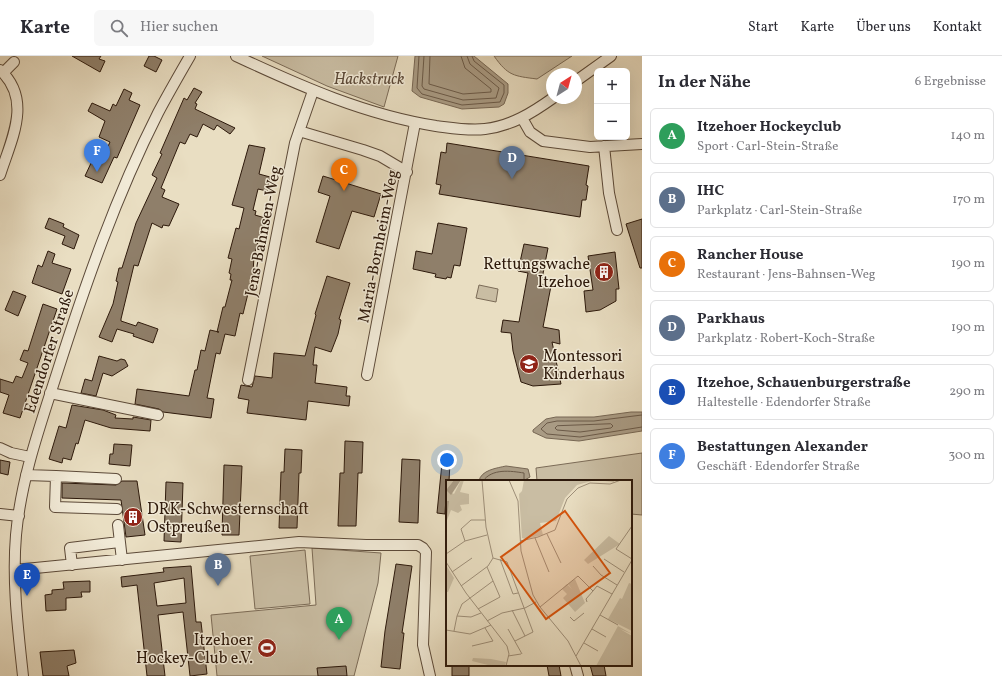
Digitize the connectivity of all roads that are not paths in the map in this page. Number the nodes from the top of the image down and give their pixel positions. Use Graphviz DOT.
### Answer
graph roads {
  1 [pos="190,56"];
  2 [pos="236,56"];
  3 [pos="611,56"];
  4 [pos="14,62"];
  5 [pos="1,72"];
  6 [pos="582,77"];
  7 [pos="313,91"];
  8 [pos="546,103"];
  9 [pos="522,118"];
  10 [pos="415,123"];
  11 [pos="298,131"];
  12 [pos="642,144"];
  13 [pos="604,146"];
  14 [pos="407,172"];
  15 [pos="0,175"];
  16 [pos="617,230"];
  17 [pos="367,375"];
  18 [pos="248,380"];
  19 [pos="50,393"];
  20 [pos="158,415"];
  21 [pos="0,448"];
  22 [pos="30,457"];
  23 [pos="26,475"];
  24 [pos="56,476"];
  25 [pos="116,479"];
  26 [pos="117,509"];
  27 [pos="0,514"];
  28 [pos="19,516"];
  29 [pos="118,525"];
  30 [pos="119,542"];
  31 [pos="122,560"];
  32 [pos="72,565"];
  33 [pos="15,570"];
  34 [pos="575,666"];
  35 [pos="23,676"];
  36 [pos="430,676"];
  37 [pos="578,676"];
  1 -- 19 [label="street, Edendorfer Straße"];
  2 -- 7 [label="street"];
  3 -- 6 [label="street"];
  4 -- 5 [label="street"];
  5 -- 15 [label="street"];
  7 -- 10 [label="street"];
  7 -- 11 [label="street, Jens-Bahnsen-Weg"];
  8 -- 9 [label="street"];
  9 -- 10 [label="street"];
  9 -- 13 [label="street"];
  10 -- 14 [label="street, Maria-Bornheim-Weg"];
  11 -- 14 [label="street"];
  11 -- 18 [label="street, Jens-Bahnsen-Weg"];
  12 -- 13 [label="street"];
  13 -- 16 [label="street"];
  14 -- 17 [label="street, Maria-Bornheim-Weg"];
  19 -- 20 [label="street"];
  19 -- 22 [label="street, Edendorfer Straße"];
  21 -- 22 [label="street"];
  22 -- 23 [label="street, Edendorfer Straße"];
  23 -- 24 [label="street"];
  23 -- 28 [label="street, Edendorfer Straße"];
  24 -- 25 [label="street"];
  24 -- 26 [label="street"];
  27 -- 28 [label="street"];
  28 -- 33 [label="street, Edendorfer Straße"];
  29 -- 30 [label="street"];
  30 -- 31 [label="street"];
  30 -- 32 [label="street"];
  31 -- 32 [label="street"];
  31 -- 36 [label="street"];
  32 -- 33 [label="street"];
  33 -- 35 [label="street, Edendorfer Straße"];
  34 -- 37 [label="street"];
}
